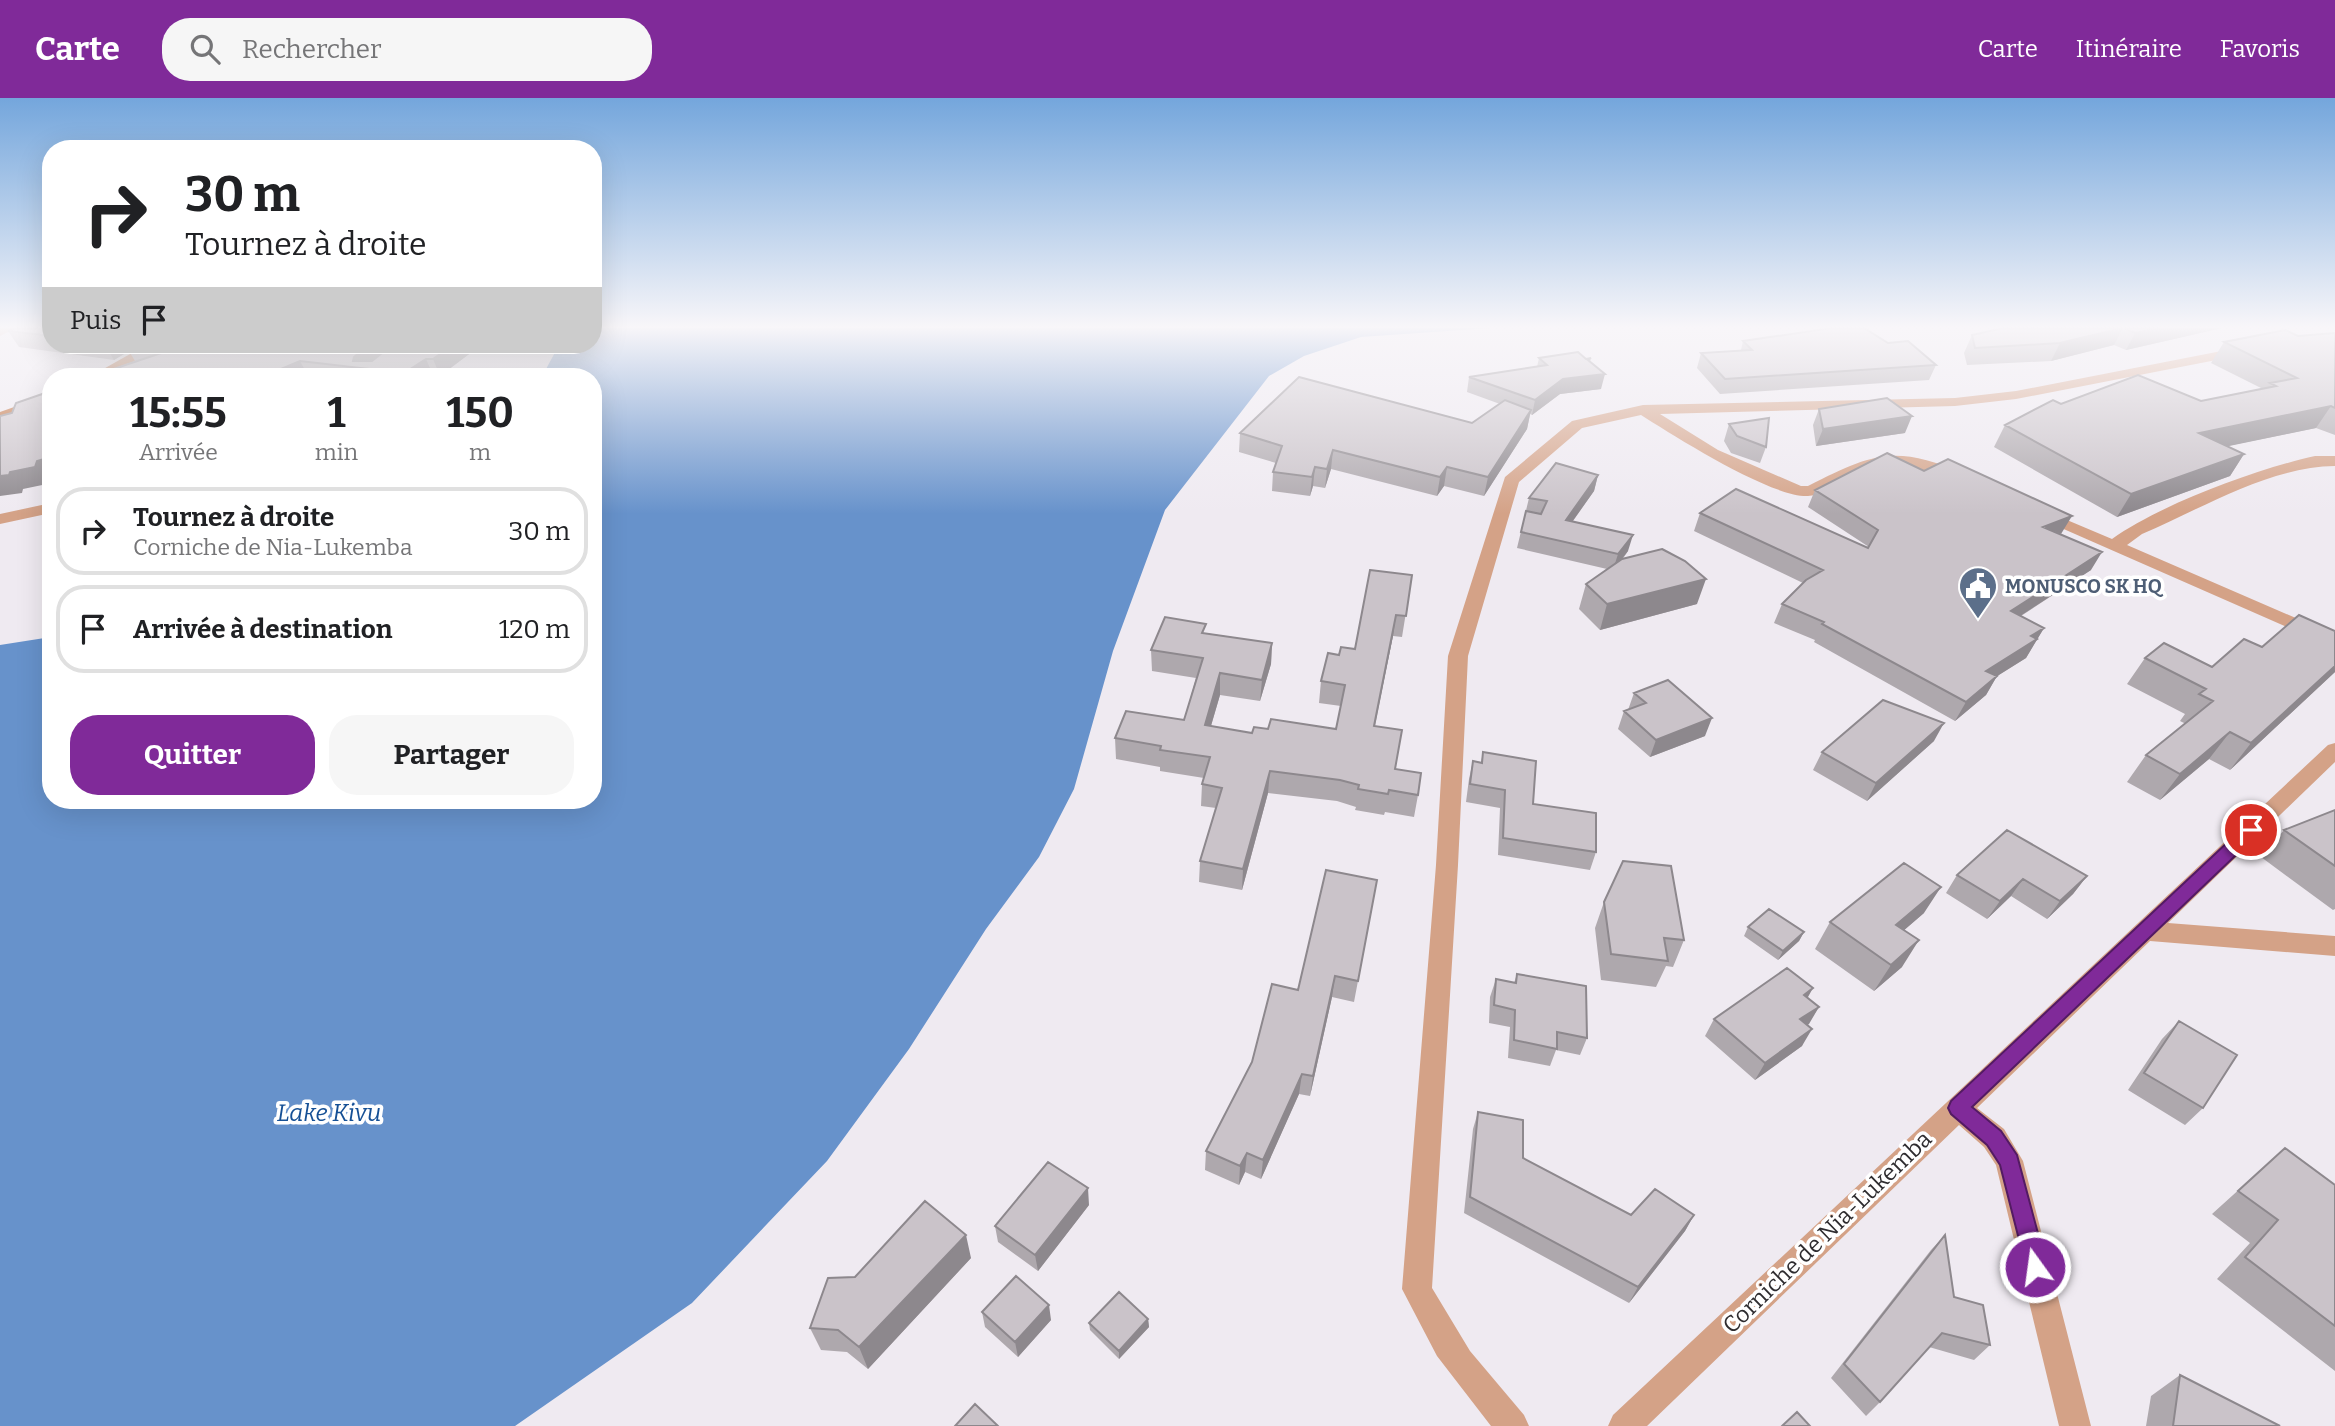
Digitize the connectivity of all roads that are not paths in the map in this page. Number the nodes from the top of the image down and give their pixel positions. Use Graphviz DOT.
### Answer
graph roads {
  1 [pos="2042,390"];
  2 [pos="42,401"];
  3 [pos="1643,410"];
  4 [pos="0,417"];
  5 [pos="2335,461"];
  6 [pos="1979,487"];
  7 [pos="2025,509"];
  8 [pos="42,510"];
  9 [pos="0,519"];
  10 [pos="2116,545"];
  11 [pos="2335,642"];
  12 [pos="2335,750"];
  13 [pos="2145,931"];
  14 [pos="2335,946"];
  15 [pos="1958,1108"];
  16 [pos="1513,1426"];
  17 [pos="1624,1426"];
  18 [pos="2075,1426"];
  1 -- 3 [label="street"];
  2 -- 4 [label="main road"];
  3 -- 6 [label="street"];
  3 -- 16 [label="street"];
  5 -- 10 [label="street"];
  7 -- 10 [label="street"];
  8 -- 9 [label="street"];
  10 -- 11 [label="street"];
  12 -- 13 [label="street, Corniche de Nia-Lukemba"];
  13 -- 14 [label="street"];
  13 -- 15 [label="street, Corniche de Nia-Lukemba"];
  15 -- 17 [label="street, Corniche de Nia-Lukemba"];
  15 -- 18 [label="street"];
}
